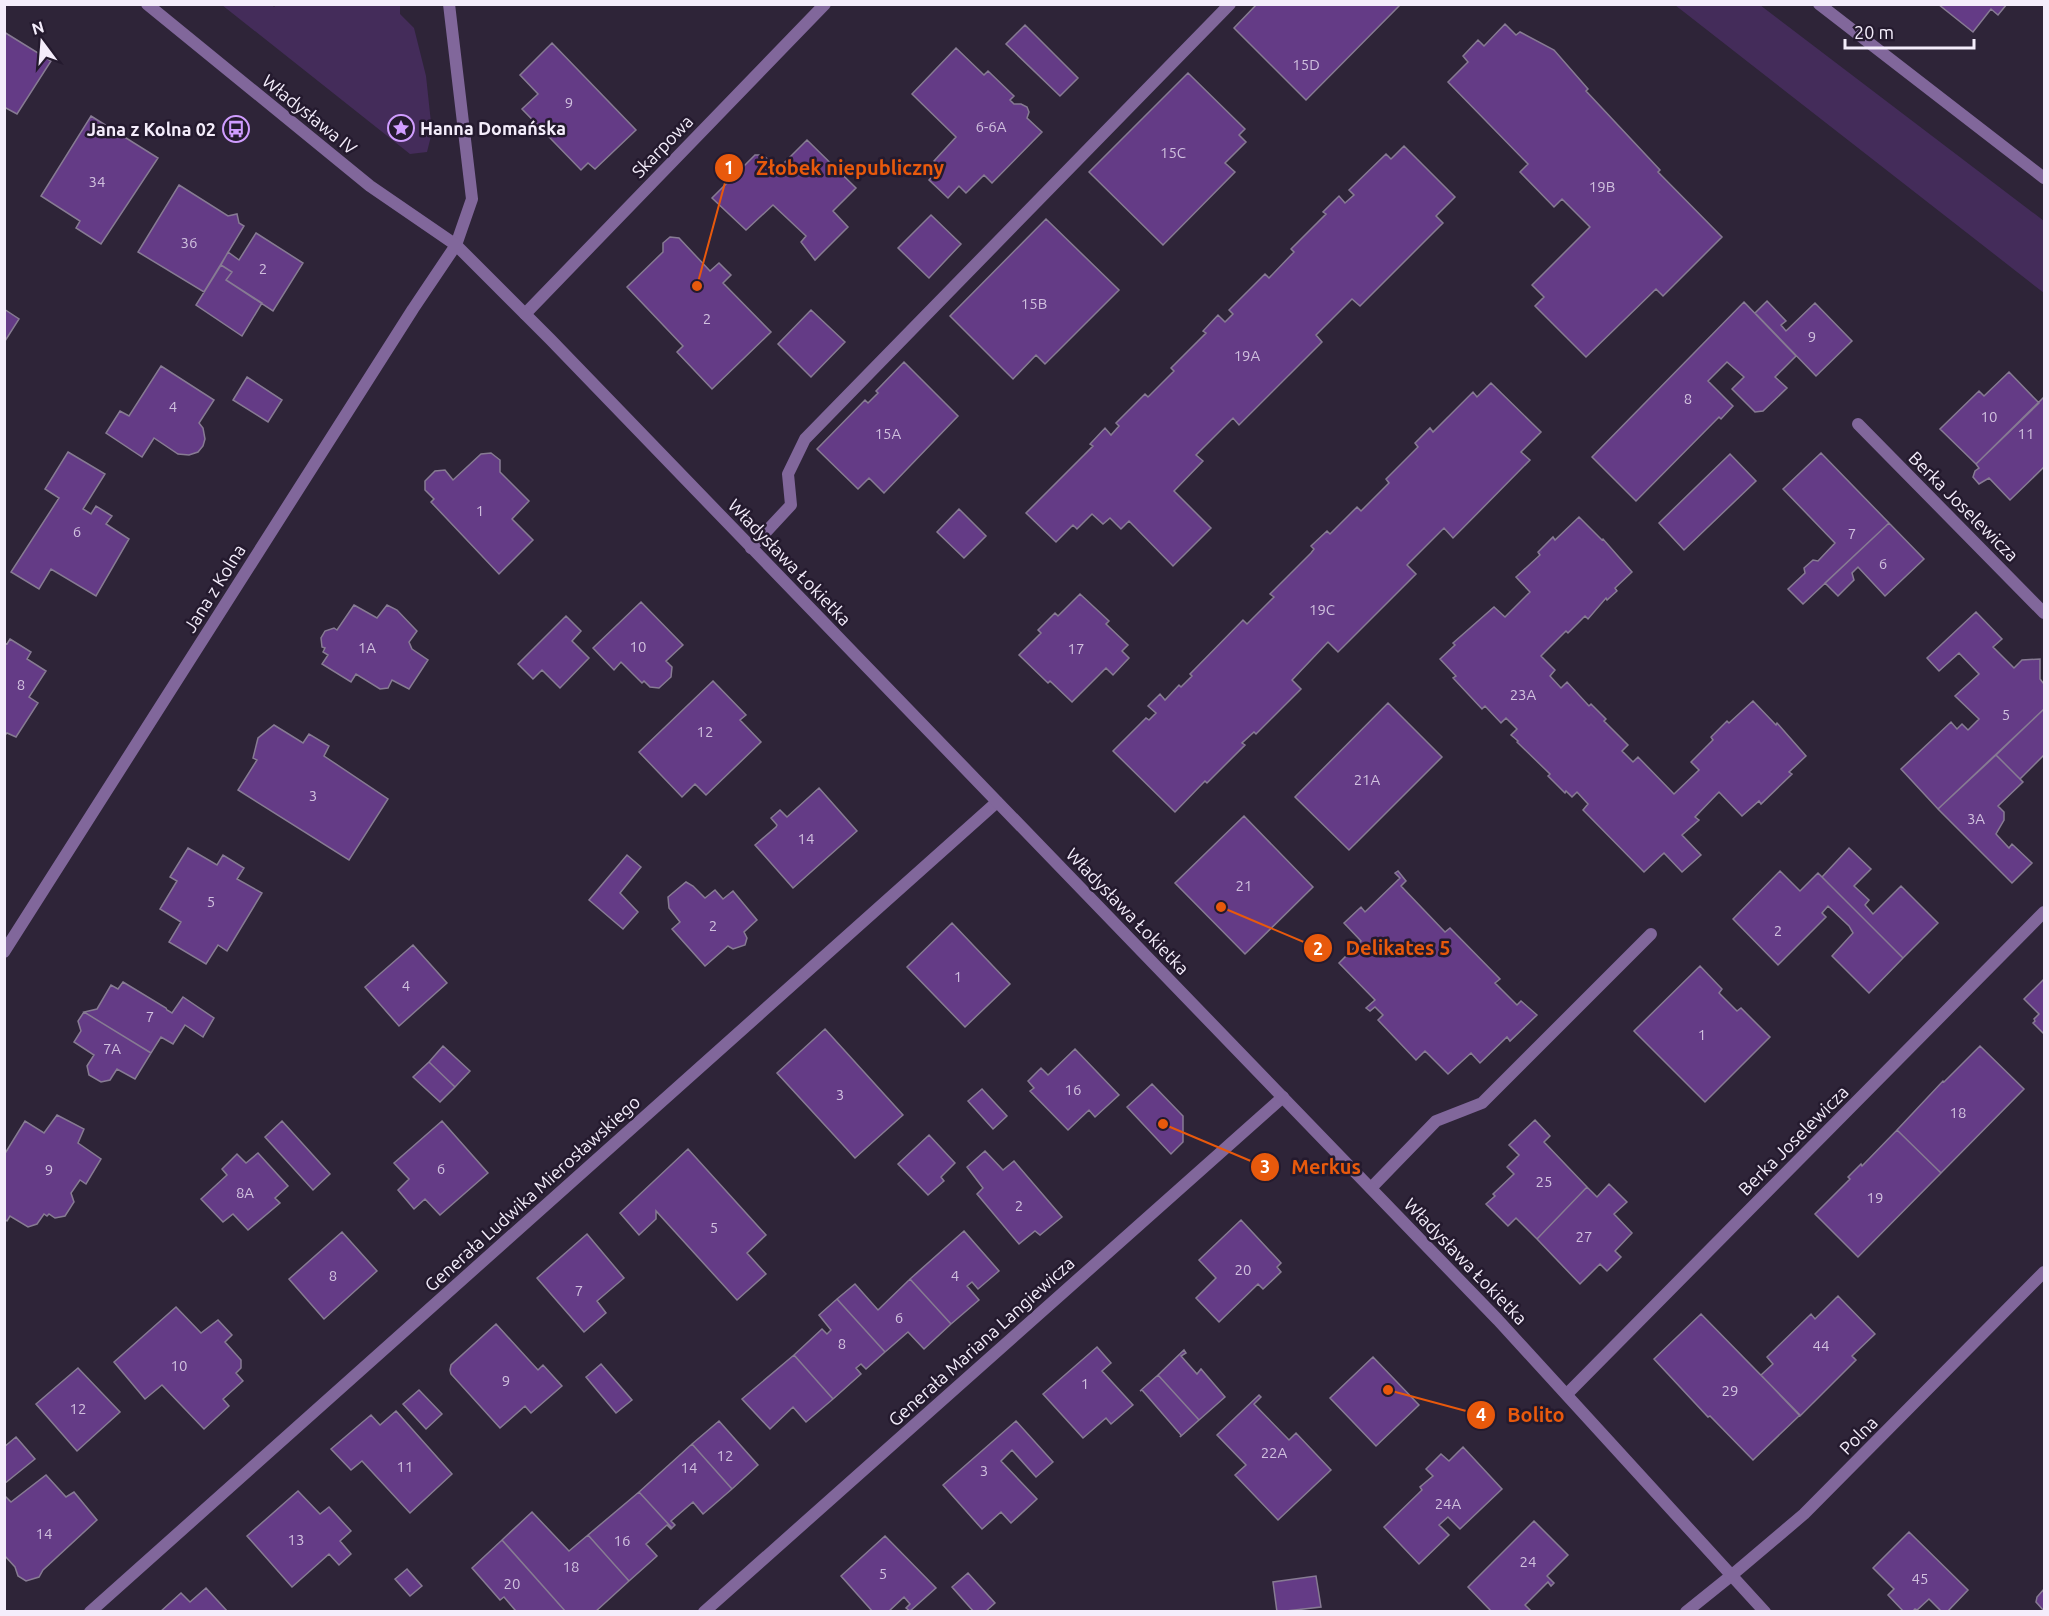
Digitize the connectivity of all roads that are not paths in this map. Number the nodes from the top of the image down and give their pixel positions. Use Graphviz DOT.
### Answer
graph roads {
  1 [pos="147,4"];
  2 [pos="449,4"];
  3 [pos="825,4"];
  4 [pos="1230,4"];
  5 [pos="1819,4"];
  6 [pos="2044,178"];
  7 [pos="456,245"];
  8 [pos="525,314"];
  9 [pos="1858,424"];
  10 [pos="751,548"];
  11 [pos="2044,613"];
  12 [pos="997,801"];
  13 [pos="2044,912"];
  14 [pos="1651,934"];
  15 [pos="4,952"];
  16 [pos="1283,1097"];
  17 [pos="1371,1188"];
  18 [pos="2044,1272"];
  19 [pos="1567,1394"];
  20 [pos="1732,1575"];
  21 [pos="90,1611"];
  22 [pos="704,1611"];
  23 [pos="1686,1611"];
  24 [pos="1765,1611"];
  1 -- 7 [label="street, Władysława IV"];
  2 -- 7 [label="street, Jana z Kolna"];
  3 -- 8 [label="street, Skarpowa"];
  4 -- 10 [label="street"];
  5 -- 6 [label="street"];
  7 -- 8 [label="street, Władysława Łokietka"];
  7 -- 15 [label="street, Jana z Kolna"];
  8 -- 10 [label="street, Władysława Łokietka"];
  9 -- 11 [label="street, Berka Joselewicza"];
  10 -- 12 [label="street, Władysława Łokietka"];
  12 -- 16 [label="street, Władysława Łokietka"];
  12 -- 21 [label="street, Generała Ludwika Mierosławskiego"];
  13 -- 19 [label="street, Berka Joselewicza"];
  14 -- 17 [label="street"];
  16 -- 17 [label="street, Władysława Łokietka"];
  16 -- 22 [label="street, Generała Mariana Langiewicza"];
  17 -- 19 [label="street, Władysława Łokietka"];
  18 -- 20 [label="street, Polna"];
  19 -- 20 [label="street, Władysława Łokietka"];
  20 -- 23 [label="street, Polna"];
  20 -- 24 [label="street, Władysława Łokietka"];
}
